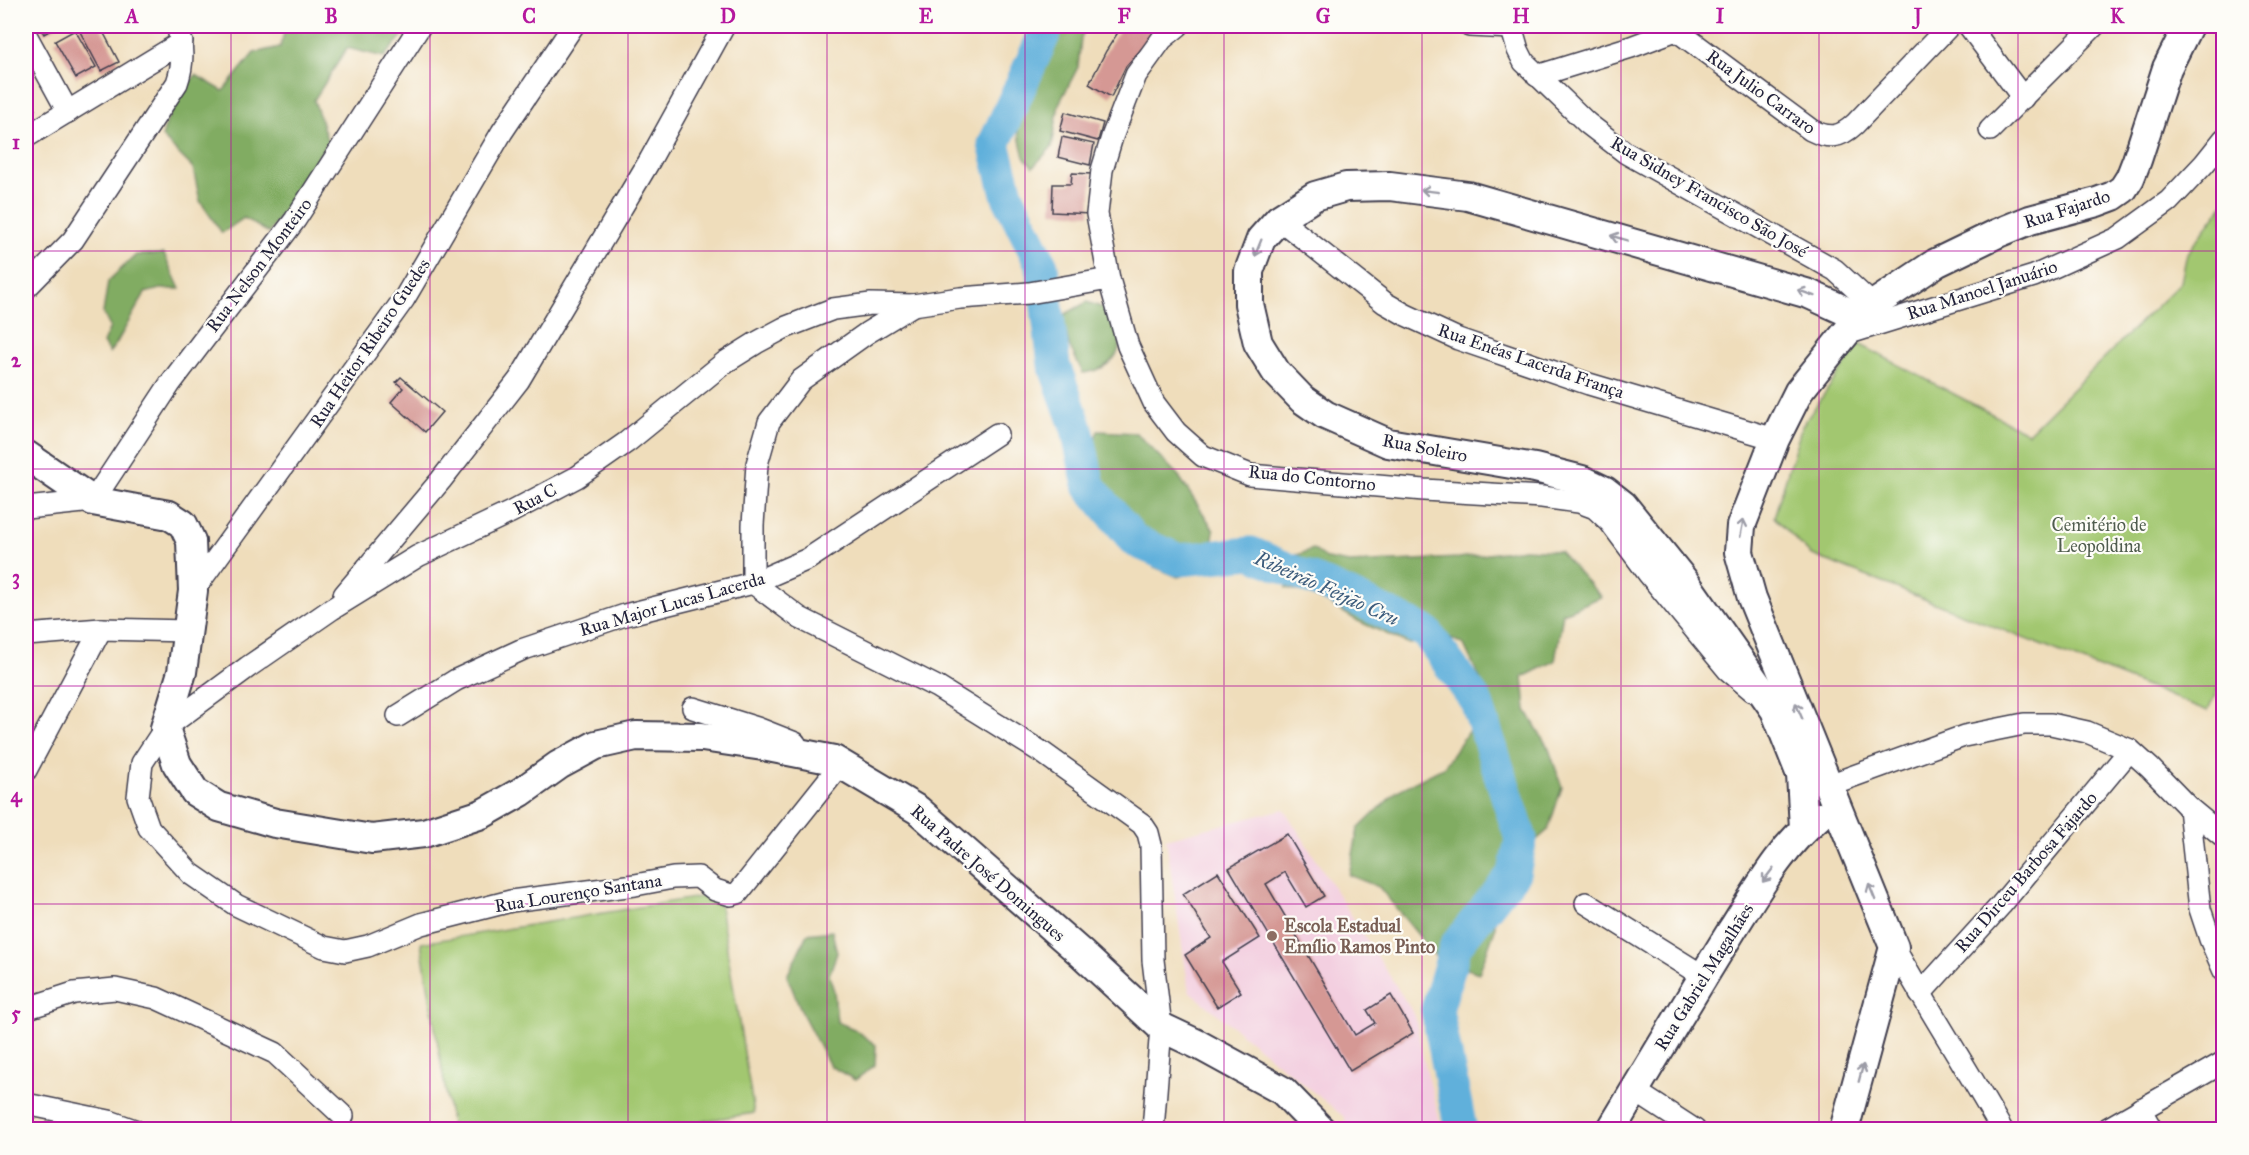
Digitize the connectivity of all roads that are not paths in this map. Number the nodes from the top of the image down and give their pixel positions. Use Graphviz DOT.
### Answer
graph roads {
  1 [pos="420,26"];
  2 [pos="573,26"];
  3 [pos="724,26"];
  4 [pos="1178,26"];
  5 [pos="1469,26"];
  6 [pos="1949,26"];
  7 [pos="1969,26"];
  8 [pos="2094,26"];
  9 [pos="2188,26"];
  10 [pos="1511,27"];
  11 [pos="1678,27"];
  12 [pos="26,34"];
  13 [pos="180,34"];
  14 [pos="1537,76"];
  15 [pos="2023,98"];
  16 [pos="68,112"];
  17 [pos="1990,130"];
  18 [pos="26,137"];
  19 [pos="2223,139"];
  20 [pos="1279,219"];
  21 [pos="1109,279"];
  22 [pos="26,288"];
  23 [pos="913,305"];
  24 [pos="1858,319"];
  25 [pos="997,434"];
  26 [pos="1775,439"];
  27 [pos="26,455"];
  28 [pos="93,501"];
  29 [pos="26,508"];
  30 [pos="753,583"];
  31 [pos="193,591"];
  32 [pos="332,609"];
  33 [pos="101,628"];
  34 [pos="188,631"];
  35 [pos="26,635"];
  36 [pos="693,708"];
  37 [pos="1775,710"];
  38 [pos="398,716"];
  39 [pos="165,728"];
  40 [pos="2130,750"];
  41 [pos="837,762"];
  42 [pos="26,770"];
  43 [pos="1832,794"];
  44 [pos="2189,808"];
  45 [pos="1804,828"];
  46 [pos="2223,837"];
  47 [pos="1586,903"];
  48 [pos="1894,946"];
  49 [pos="2223,971"];
  50 [pos="1703,976"];
  51 [pos="1920,994"];
  52 [pos="26,1011"];
  53 [pos="1161,1027"];
  54 [pos="2223,1062"];
  55 [pos="1635,1091"];
  56 [pos="26,1104"];
  57 [pos="2140,1109"];
  58 [pos="343,1116"];
  59 [pos="134,1130"];
  60 [pos="1153,1130"];
  61 [pos="1321,1130"];
  62 [pos="1611,1130"];
  63 [pos="1695,1130"];
  64 [pos="1844,1130"];
  65 [pos="2002,1130"];
  66 [pos="2105,1130"];
  67 [pos="2152,1130"];
  1 -- 28 [label="street, Rua Nelson Monteiro"];
  2 -- 31 [label="street, Rua Heitor Ribeiro Guedes"];
  3 -- 32 [label="street"];
  4 -- 21 [label="street, Rua do Contorno"];
  5 -- 10 [label="street"];
  6 -- 11 [label="street, Rua Julio Carraro"];
  7 -- 15 [label="street"];
  8 -- 15 [label="street"];
  9 -- 24 [label="street, Rua Fajardo"];
  10 -- 14 [label="street, Rua Sidney Francisco São José"];
  11 -- 14 [label="street"];
  12 -- 16 [label="street"];
  13 -- 16 [label="street"];
  13 -- 22 [label="street"];
  14 -- 24 [label="street, Rua Sidney Francisco São José"];
  15 -- 17 [label="street"];
  16 -- 18 [label="street"];
  19 -- 24 [label="street, Rua Manoel Januário"];
  24 -- 20 [label="street, Rua Soleiro, one-way"];
  20 -- 26 [label="street, Rua Enéas Lacerda França"];
  20 -- 37 [label="street, Rua Soleiro, one-way"];
  21 -- 23 [label="street"];
  21 -- 37 [label="street, Rua do Contorno"];
  23 -- 30 [label="street"];
  23 -- 32 [label="street, Rua C"];
  24 -- 26 [label="street, Rua Fajardo"];
  25 -- 30 [label="street, Rua Major Lucas Lacerda"];
  43 -- 26 [label="street, Rua Fajardo, one-way"];
  27 -- 28 [label="street"];
  28 -- 29 [label="street"];
  28 -- 31 [label="street"];
  30 -- 38 [label="street, Rua Major Lucas Lacerda"];
  30 -- 53 [label="street"];
  31 -- 34 [label="street"];
  32 -- 39 [label="street, Rua C"];
  33 -- 34 [label="street"];
  33 -- 35 [label="street"];
  33 -- 42 [label="street"];
  34 -- 39 [label="street"];
  36 -- 41 [label="street"];
  37 -- 45 [label="street, Rua Soleiro"];
  39 -- 41 [label="street, Rua Padre José Domingues"];
  39 -- 41 [label="street, Rua Lourenço Santana"];
  40 -- 43 [label="street"];
  40 -- 44 [label="street"];
  40 -- 51 [label="street, Rua Dirceu Barbosa Fajardo"];
  41 -- 53 [label="street, Rua Padre José Domingues"];
  43 -- 45 [label="street, Rua Gabriel Magalhães"];
  48 -- 43 [label="street, Rua Fajardo, one-way"];
  44 -- 46 [label="street"];
  44 -- 49 [label="street"];
  45 -- 50 [label="street, Rua Gabriel Magalhães, one-way"];
  47 -- 50 [label="street"];
  48 -- 51 [label="street"];
  64 -- 48 [label="street, one-way"];
  50 -- 55 [label="street, Rua Gabriel Magalhães"];
  51 -- 65 [label="street"];
  52 -- 58 [label="street"];
  53 -- 60 [label="street"];
  53 -- 61 [label="street, Rua Padre José Domingues"];
  54 -- 57 [label="street"];
  55 -- 62 [label="street, Rua Gabriel Magalhães"];
  55 -- 63 [label="street"];
  56 -- 59 [label="street"];
  57 -- 66 [label="street"];
  57 -- 67 [label="street"];
}
